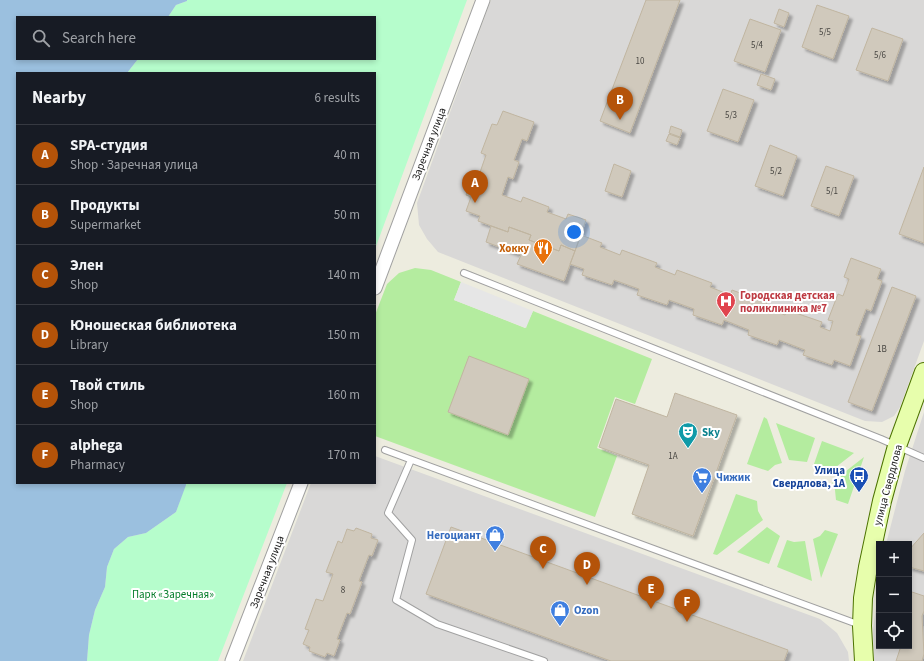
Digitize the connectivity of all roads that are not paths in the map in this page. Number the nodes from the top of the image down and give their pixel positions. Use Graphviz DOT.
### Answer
graph roads {
  1 [pos="483,0"];
  2 [pos="464,274"];
  3 [pos="376,285"];
  4 [pos="924,372"];
  5 [pos="897,446"];
  6 [pos="385,450"];
  7 [pos="924,458"];
  8 [pos="411,460"];
  9 [pos="301,484"];
  10 [pos="862,626"];
  11 [pos="232,661"];
  12 [pos="544,661"];
  13 [pos="864,661"];
  1 -- 3 [label="street, Заречная улица"];
  2 -- 5 [label="lane"];
  4 -- 5 [label="main road, улица Свердлова"];
  5 -- 7 [label="lane"];
  5 -- 10 [label="main road, улица Свердлова"];
  6 -- 8 [label="lane"];
  8 -- 10 [label="lane"];
  8 -- 12 [label="lane"];
  9 -- 11 [label="street, Заречная улица"];
  10 -- 13 [label="main road, улица Свердлова"];
}
